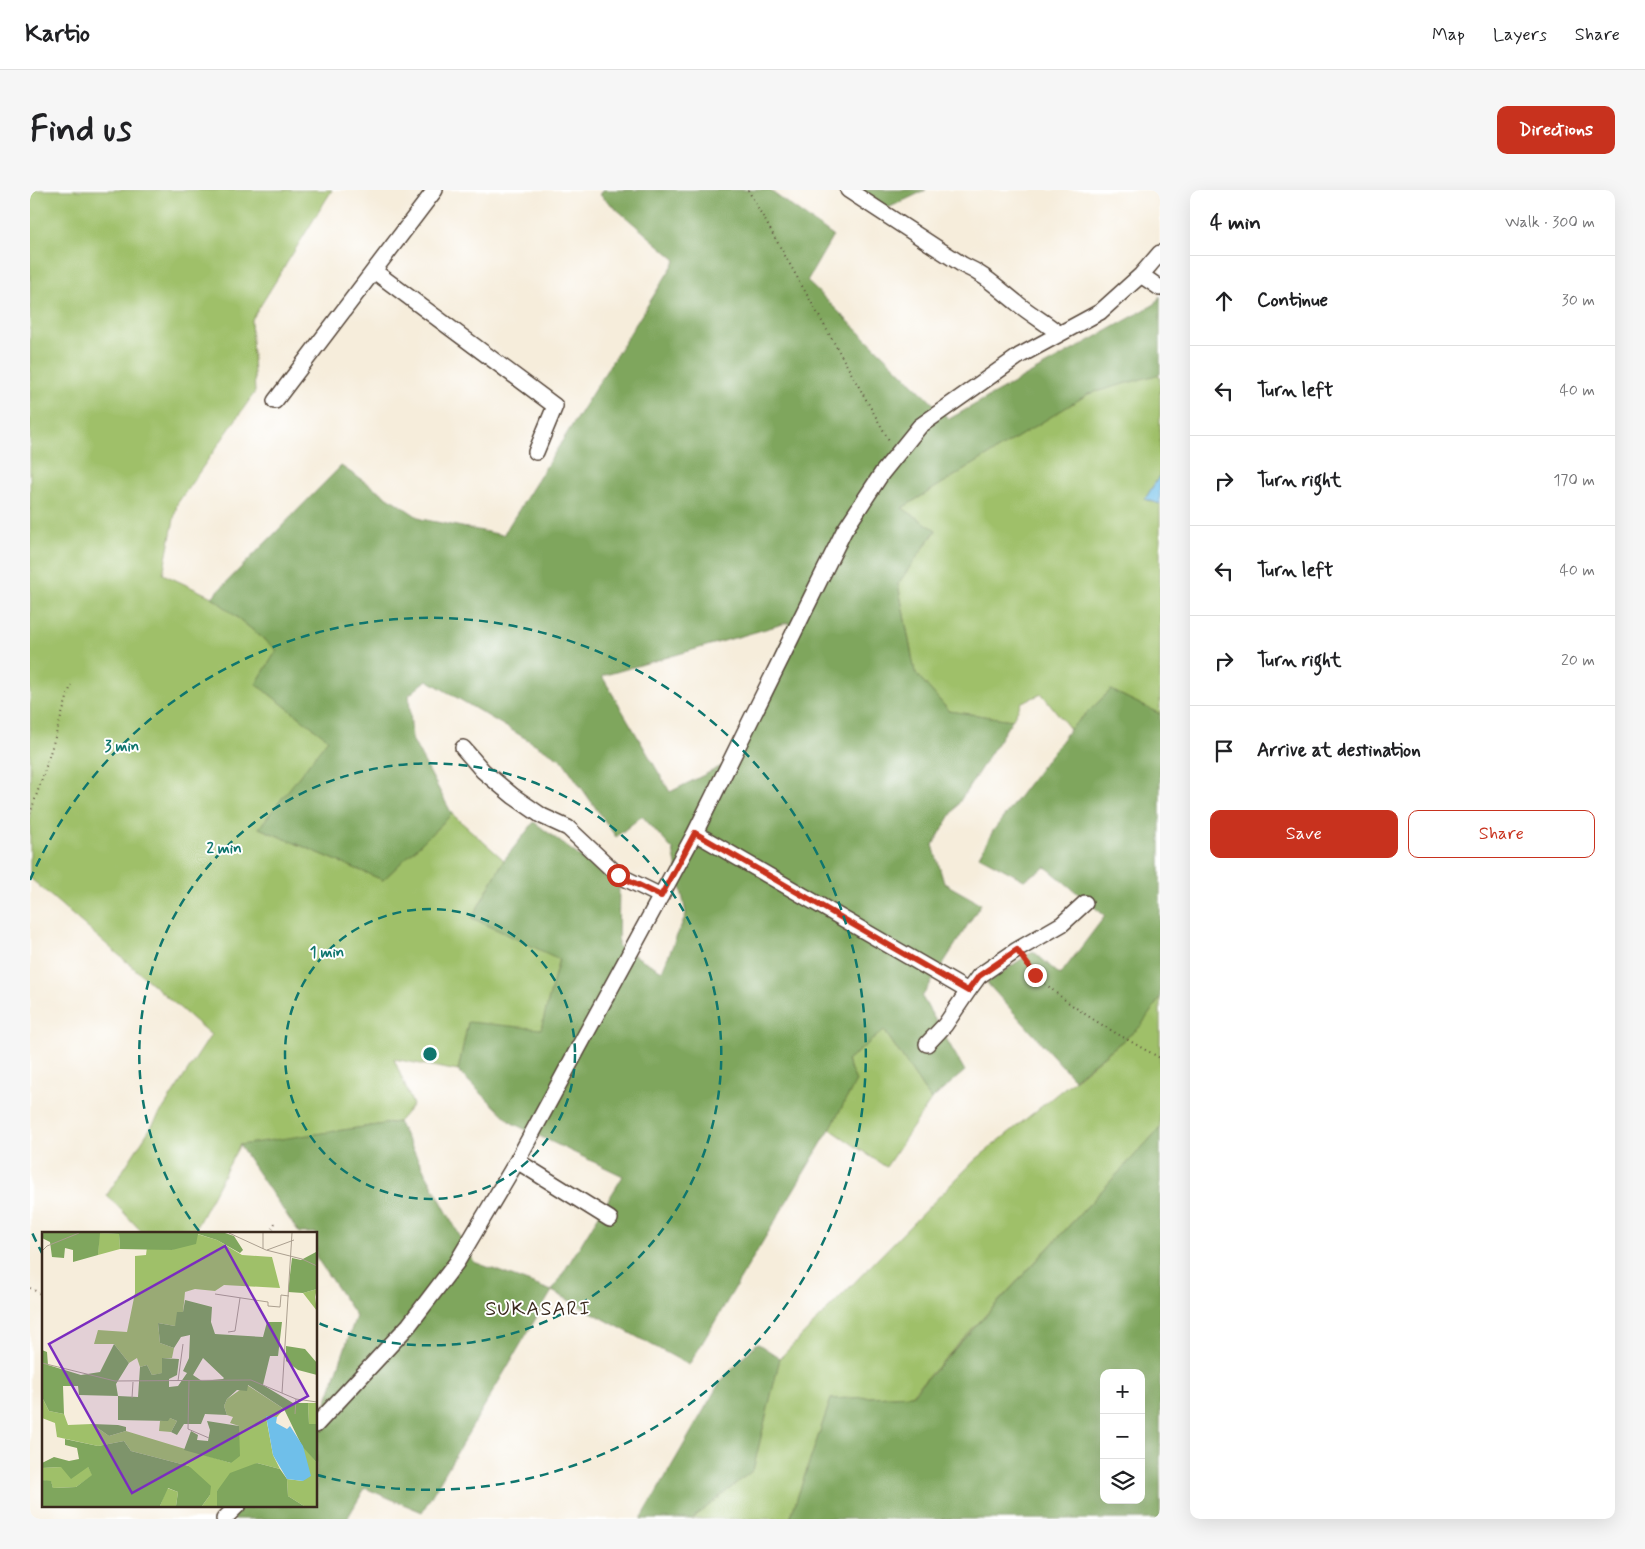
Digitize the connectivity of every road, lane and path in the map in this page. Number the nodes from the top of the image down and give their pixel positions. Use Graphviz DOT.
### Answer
graph roads {
  1 [pos="435,190"];
  2 [pos="748,190"];
  3 [pos="848,190"];
  4 [pos="1160,253"];
  5 [pos="374,271"];
  6 [pos="1141,275"];
  7 [pos="1160,288"];
  8 [pos="1058,334"];
  9 [pos="275,402"];
  10 [pos="536,452"];
  11 [pos="897,455"];
  12 [pos="71,686"];
  13 [pos="463,748"];
  14 [pos="30,814"];
  15 [pos="695,833"];
  16 [pos="661,896"];
  17 [pos="1085,903"];
  18 [pos="1017,950"];
  19 [pos="968,991"];
  20 [pos="927,1044"];
  21 [pos="1160,1058"];
  22 [pos="517,1161"];
  23 [pos="610,1219"];
  24 [pos="275,1223"];
  25 [pos="270,1232"];
  26 [pos="30,1288"];
  27 [pos="42,1295"];
  28 [pos="318,1423"];
  29 [pos="237,1506"];
  30 [pos="224,1519"];
  1 -- 5 [label="street"];
  2 -- 11 [label="path"];
  3 -- 8 [label="street"];
  4 -- 6 [label="street"];
  5 -- 9 [label="street"];
  5 -- 10 [label="street"];
  6 -- 7 [label="street"];
  6 -- 8 [label="street"];
  8 -- 11 [label="street"];
  11 -- 15 [label="street"];
  12 -- 14 [label="path"];
  13 -- 16 [label="street"];
  15 -- 16 [label="street"];
  15 -- 19 [label="street"];
  16 -- 22 [label="street"];
  17 -- 18 [label="street"];
  18 -- 19 [label="street"];
  18 -- 21 [label="path"];
  19 -- 20 [label="street"];
  22 -- 23 [label="street"];
  22 -- 28 [label="street"];
  24 -- 25 [label="path"];
  26 -- 27 [label="path"];
  29 -- 30 [label="street"];
}
